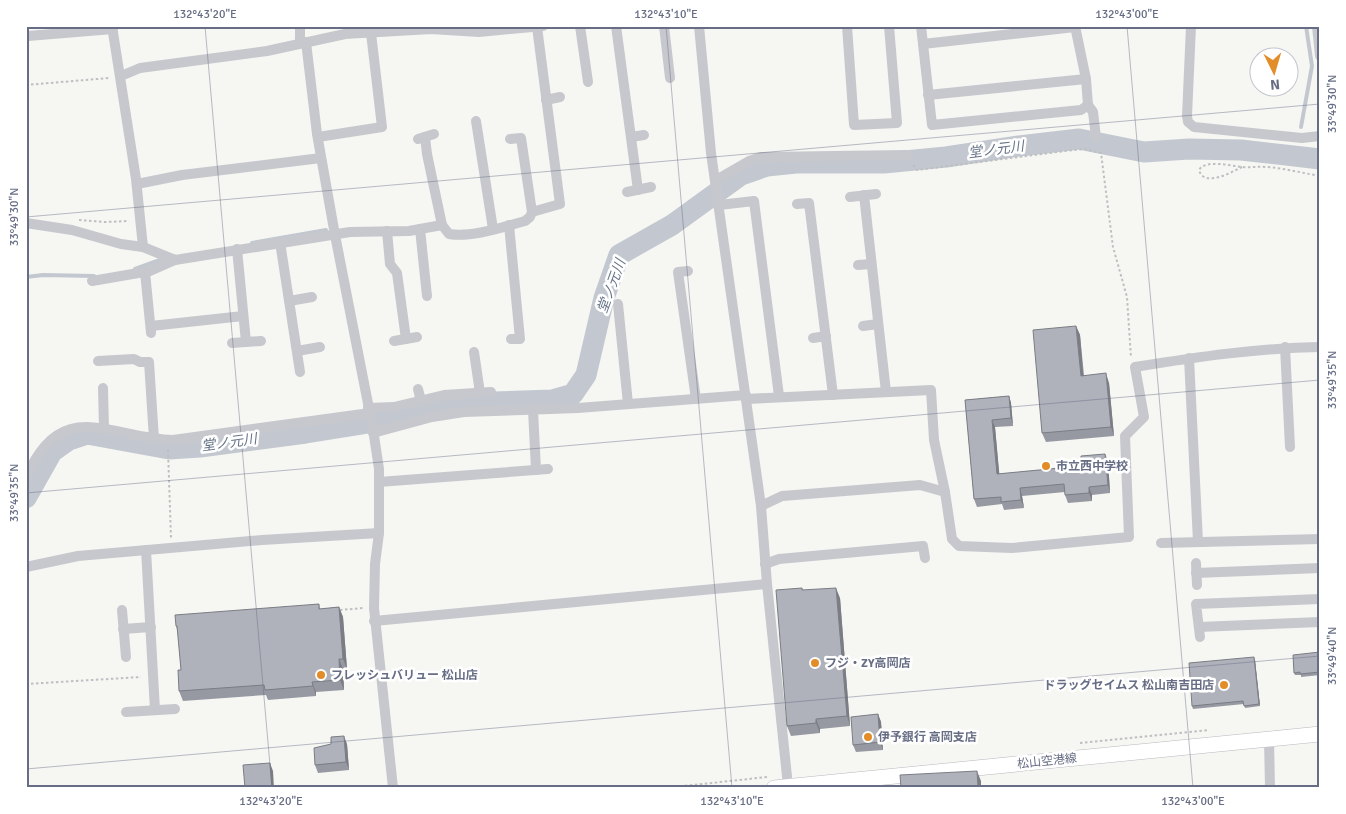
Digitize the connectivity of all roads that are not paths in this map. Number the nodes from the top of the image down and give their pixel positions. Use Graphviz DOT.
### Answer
graph roads {
  1 [pos="300,26"];
  2 [pos="580,26"];
  3 [pos="616,26"];
  4 [pos="664,26"];
  5 [pos="699,26"];
  6 [pos="847,26"];
  7 [pos="889,26"];
  8 [pos="921,26"];
  9 [pos="1191,26"];
  10 [pos="1317,26"];
  11 [pos="540,27"];
  12 [pos="1075,27"];
  13 [pos="112,28"];
  14 [pos="429,28"];
  15 [pos="368,31"];
  16 [pos="28,36"];
  17 [pos="303,43"];
  18 [pos="923,44"];
  19 [pos="1320,56"];
  20 [pos="121,76"];
  21 [pos="670,78"];
  22 [pos="1086,79"];
  23 [pos="588,82"];
  24 [pos="624,82"];
  25 [pos="613,84"];
  26 [pos="928,95"];
  27 [pos="560,98"];
  28 [pos="546,100"];
  29 [pos="1088,105"];
  30 [pos="476,121"];
  31 [pos="644,135"];
  32 [pos="1320,136"];
  33 [pos="318,137"];
  34 [pos="426,137"];
  35 [pos="631,137"];
  36 [pos="1096,137"];
  37 [pos="510,139"];
  38 [pos="907,155"];
  39 [pos="322,158"];
  40 [pos="716,180"];
  41 [pos="137,184"];
  42 [pos="650,187"];
  43 [pos="638,190"];
  44 [pos="627,192"];
  45 [pos="876,194"];
  46 [pos="864,195"];
  47 [pos="850,197"];
  48 [pos="797,204"];
  49 [pos="719,205"];
  50 [pos="532,212"];
  51 [pos="26,223"];
  52 [pos="442,224"];
  53 [pos="509,225"];
  54 [pos="420,229"];
  55 [pos="493,229"];
  56 [pos="387,231"];
  57 [pos="335,235"];
  58 [pos="280,242"];
  59 [pos="143,247"];
  60 [pos="237,249"];
  61 [pos="175,260"];
  62 [pos="871,264"];
  63 [pos="858,265"];
  64 [pos="688,271"];
  65 [pos="145,272"];
  66 [pos="92,281"];
  67 [pos="427,296"];
  68 [pos="312,297"];
  69 [pos="289,301"];
  70 [pos="618,304"];
  71 [pos="243,316"];
  72 [pos="878,324"];
  73 [pos="863,326"];
  74 [pos="826,336"];
  75 [pos="417,337"];
  76 [pos="813,338"];
  77 [pos="406,339"];
  78 [pos="511,339"];
  79 [pos="261,341"];
  80 [pos="394,341"];
  81 [pos="246,342"];
  82 [pos="232,343"];
  83 [pos="1285,347"];
  84 [pos="1320,347"];
  85 [pos="320,348"];
  86 [pos="296,351"];
  87 [pos="474,352"];
  88 [pos="1189,358"];
  89 [pos="98,361"];
  90 [pos="300,372"];
  91 [pos="103,388"];
  92 [pos="418,389"];
  93 [pos="491,392"];
  94 [pos="886,392"];
  95 [pos="480,393"];
  96 [pos="833,395"];
  97 [pos="780,396"];
  98 [pos="746,397"];
  99 [pos="696,399"];
  100 [pos="421,401"];
  101 [pos="628,404"];
  102 [pos="533,410"];
  103 [pos="369,413"];
  104 [pos="104,429"];
  105 [pos="373,431"];
  106 [pos="154,439"];
  107 [pos="1290,447"];
  108 [pos="548,469"];
  109 [pos="536,470"];
  110 [pos="26,478"];
  111 [pos="379,482"];
  112 [pos="945,492"];
  113 [pos="761,506"];
  114 [pos="379,533"];
  115 [pos="1320,538"];
  116 [pos="1198,542"];
  117 [pos="1161,543"];
  118 [pos="146,550"];
  119 [pos="924,558"];
  120 [pos="766,564"];
  121 [pos="26,567"];
  122 [pos="1320,568"];
  123 [pos="767,584"];
  124 [pos="1197,585"];
  125 [pos="1320,600"];
  126 [pos="122,610"];
  127 [pos="374,621"];
  128 [pos="1314,625"];
  129 [pos="151,627"];
  130 [pos="123,629"];
  131 [pos="126,656"];
  132 [pos="175,709"];
  133 [pos="156,710"];
  134 [pos="126,712"];
  135 [pos="1320,734"];
  136 [pos="1269,739"];
  137 [pos="780,787"];
  138 [pos="393,788"];
  139 [pos="1270,788"];
  1 -- 17 [label="street"];
  2 -- 23 [label="street"];
  3 -- 24 [label="street"];
  4 -- 21 [label="street"];
  5 -- 40 [label="street"];
  6 -- 7 [label="street"];
  8 -- 18 [label="street"];
  9 -- 32 [label="street"];
  10 -- 19 [label="street"];
  11 -- 14 [label="street"];
  11 -- 28 [label="street"];
  12 -- 18 [label="street"];
  12 -- 22 [label="street"];
  13 -- 16 [label="street"];
  13 -- 20 [label="street"];
  14 -- 15 [label="street"];
  15 -- 17 [label="street"];
  15 -- 33 [label="street"];
  17 -- 20 [label="street"];
  17 -- 33 [label="street"];
  18 -- 26 [label="street"];
  20 -- 41 [label="street"];
  22 -- 26 [label="street"];
  22 -- 29 [label="street"];
  24 -- 25 [label="street"];
  24 -- 35 [label="street"];
  26 -- 29 [label="street"];
  27 -- 28 [label="street"];
  28 -- 50 [label="street"];
  29 -- 36 [label="street"];
  30 -- 55 [label="street"];
  31 -- 35 [label="street"];
  33 -- 39 [label="street"];
  34 -- 52 [label="street"];
  35 -- 43 [label="street"];
  37 -- 50 [label="street"];
  38 -- 40 [label="street"];
  39 -- 41 [label="street"];
  39 -- 57 [label="street"];
  40 -- 49 [label="street"];
  41 -- 59 [label="street"];
  42 -- 43 [label="street"];
  43 -- 44 [label="street"];
  45 -- 46 [label="street"];
  46 -- 47 [label="street"];
  46 -- 62 [label="street"];
  48 -- 74 [label="street"];
  49 -- 97 [label="street"];
  49 -- 98 [label="street"];
  50 -- 53 [label="street"];
  51 -- 59 [label="street"];
  52 -- 54 [label="street"];
  52 -- 55 [label="street"];
  53 -- 55 [label="street"];
  53 -- 78 [label="street"];
  54 -- 56 [label="street"];
  54 -- 67 [label="street"];
  56 -- 57 [label="street"];
  56 -- 77 [label="street"];
  57 -- 58 [label="street"];
  57 -- 103 [label="street"];
  58 -- 60 [label="street"];
  58 -- 69 [label="street"];
  59 -- 61 [label="street"];
  60 -- 61 [label="street"];
  60 -- 71 [label="street"];
  61 -- 65 [label="street"];
  62 -- 63 [label="street"];
  62 -- 72 [label="street"];
  64 -- 99 [label="street"];
  65 -- 66 [label="street"];
  65 -- 71 [label="street"];
  68 -- 69 [label="street"];
  69 -- 86 [label="street"];
  70 -- 101 [label="street"];
  71 -- 81 [label="street"];
  72 -- 73 [label="street"];
  72 -- 94 [label="street"];
  74 -- 76 [label="street"];
  74 -- 96 [label="street"];
  75 -- 77 [label="street"];
  77 -- 80 [label="street"];
  79 -- 81 [label="street"];
  81 -- 82 [label="street"];
  83 -- 84 [label="street"];
  83 -- 88 [label="street"];
  83 -- 107 [label="street"];
  85 -- 86 [label="street"];
  86 -- 90 [label="street"];
  87 -- 95 [label="street"];
  88 -- 112 [label="street"];
  88 -- 116 [label="street"];
  89 -- 106 [label="street"];
  91 -- 104 [label="street"];
  92 -- 100 [label="street"];
  93 -- 95 [label="street"];
  94 -- 96 [label="street"];
  94 -- 112 [label="street"];
  95 -- 100 [label="street"];
  96 -- 97 [label="street"];
  97 -- 98 [label="street"];
  98 -- 99 [label="street"];
  98 -- 113 [label="street"];
  99 -- 101 [label="street"];
  100 -- 103 [label="street"];
  101 -- 102 [label="street"];
  102 -- 105 [label="street"];
  102 -- 109 [label="street"];
  103 -- 105 [label="street"];
  103 -- 106 [label="street"];
  104 -- 106 [label="street"];
  104 -- 110 [label="street"];
  105 -- 111 [label="street"];
  108 -- 109 [label="street"];
  109 -- 111 [label="street"];
  111 -- 114 [label="street"];
  112 -- 113 [label="street"];
  113 -- 120 [label="street"];
  114 -- 118 [label="street"];
  114 -- 127 [label="street"];
  115 -- 116 [label="street"];
  116 -- 117 [label="street"];
  118 -- 121 [label="street"];
  118 -- 129 [label="street"];
  119 -- 120 [label="street"];
  120 -- 123 [label="street"];
  122 -- 124 [label="street"];
  123 -- 127 [label="street"];
  123 -- 137 [label="street"];
  125 -- 128 [label="street"];
  126 -- 130 [label="street"];
  127 -- 138 [label="street"];
  129 -- 130 [label="street"];
  129 -- 133 [label="street"];
  130 -- 131 [label="street"];
  132 -- 133 [label="street"];
  133 -- 134 [label="street"];
  135 -- 136 [label="main road, 松山空港線"];
  136 -- 137 [label="main road, 松山空港線"];
  136 -- 139 [label="street"];
}
